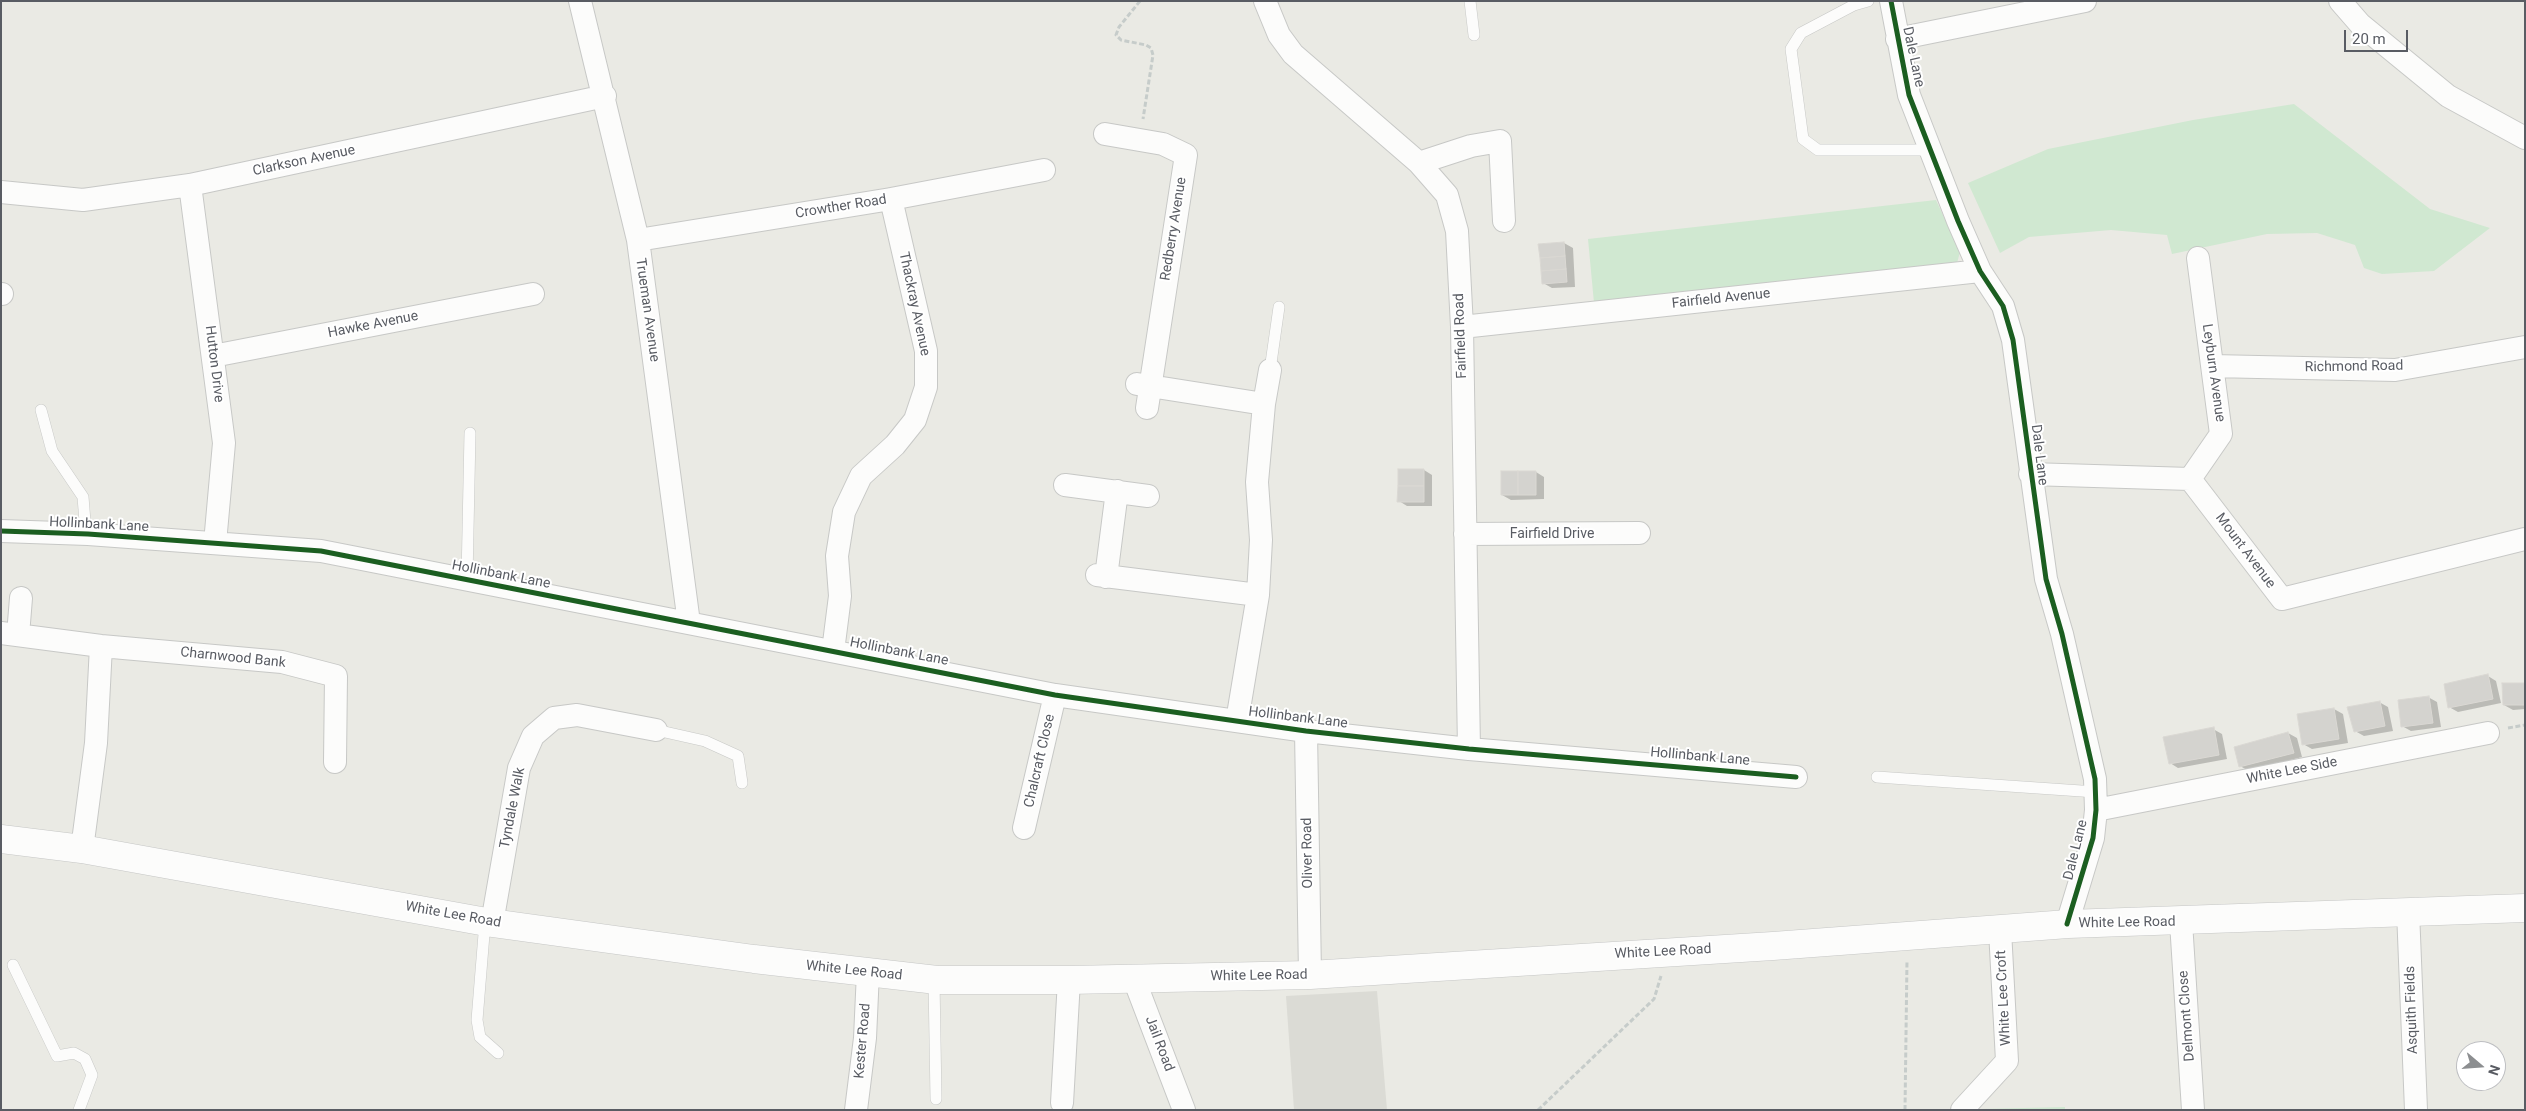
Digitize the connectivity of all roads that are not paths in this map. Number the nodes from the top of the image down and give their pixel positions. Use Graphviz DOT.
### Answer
graph roads {
  1 [pos="580,1"];
  2 [pos="1470,1"];
  3 [pos="1868,1"];
  4 [pos="1891,1"];
  5 [pos="2085,1"];
  6 [pos="2340,1"];
  7 [pos="1272,3"];
  8 [pos="1474,35"];
  9 [pos="1897,39"];
  10 [pos="605,96"];
  11 [pos="1104,134"];
  12 [pos="2525,138"];
  13 [pos="1930,150"];
  14 [pos="1419,163"];
  15 [pos="1044,170"];
  16 [pos="190,185"];
  17 [pos="1,192"];
  18 [pos="891,199"];
  19 [pos="1504,221"];
  20 [pos="638,240"];
  21 [pos="2198,258"];
  22 [pos="1980,271"];
  23 [pos="533,294"];
  24 [pos="1279,308"];
  25 [pos="1462,327"];
  26 [pos="2525,347"];
  27 [pos="213,356"];
  28 [pos="2212,366"];
  29 [pos="1270,370"];
  30 [pos="1264,404"];
  31 [pos="41,410"];
  32 [pos="470,433"];
  33 [pos="2030,474"];
  34 [pos="2190,479"];
  35 [pos="1065,485"];
  36 [pos="1117,492"];
  37 [pos="1148,496"];
  38 [pos="1,531"];
  39 [pos="1638,533"];
  40 [pos="86,534"];
  41 [pos="1465,534"];
  42 [pos="2525,539"];
  43 [pos="215,543"];
  44 [pos="468,579"];
  45 [pos="1258,595"];
  46 [pos="21,598"];
  47 [pos="689,623"];
  48 [pos="9,634"];
  49 [pos="101,646"];
  50 [pos="833,651"];
  51 [pos="1056,695"];
  52 [pos="1237,721"];
  53 [pos="656,730"];
  54 [pos="1306,731"];
  55 [pos="2488,733"];
  56 [pos="1469,748"];
  57 [pos="335,762"];
  58 [pos="1796,777"];
  59 [pos="1877,777"];
  60 [pos="742,783"];
  61 [pos="2096,801"];
  62 [pos="1024,828"];
  63 [pos="1,839"];
  64 [pos="82,849"];
  65 [pos="2525,908"];
  66 [pos="2408,911"];
  67 [pos="488,922"];
  68 [pos="2181,922"];
  69 [pos="2067,924"];
  70 [pos="2000,930"];
  71 [pos="12,965"];
  72 [pos="868,972"];
  73 [pos="1310,975"];
  74 [pos="1134,979"];
  75 [pos="934,980"];
  76 [pos="1069,980"];
  77 [pos="498,1053"];
  78 [pos="936,1099"];
  79 [pos="1062,1103"];
  80 [pos="79,1110"];
  81 [pos="856,1110"];
  82 [pos="1184,1110"];
  83 [pos="1962,1110"];
  84 [pos="2193,1110"];
  85 [pos="2416,1110"];
  1 -- 10 [label="street, Trueman Avenue"];
  2 -- 8 [label="lane"];
  3 -- 13 [label="lane"];
  4 -- 9 [label="street, Dale Lane"];
  5 -- 9 [label="street"];
  6 -- 12 [label="street"];
  7 -- 14 [label="street, Fairfield Road"];
  9 -- 13 [label="street, Dale Lane"];
  10 -- 16 [label="street, Clarkson Avenue"];
  10 -- 20 [label="street, Trueman Avenue"];
  11 -- 30 [label="street, Redberry Avenue"];
  13 -- 22 [label="street, Dale Lane"];
  14 -- 19 [label="street"];
  14 -- 25 [label="street, Fairfield Road"];
  15 -- 18 [label="street, Crowther Road"];
  16 -- 17 [label="street, Clarkson Avenue"];
  16 -- 27 [label="street, Hutton Drive"];
  18 -- 20 [label="street, Crowther Road"];
  18 -- 50 [label="street, Thackray Avenue"];
  20 -- 47 [label="street, Trueman Avenue"];
  21 -- 28 [label="street, Leyburn Avenue"];
  22 -- 25 [label="street, Fairfield Avenue"];
  22 -- 33 [label="street, Dale Lane"];
  23 -- 27 [label="street, Hawke Avenue"];
  24 -- 29 [label="lane"];
  25 -- 41 [label="street, Fairfield Road"];
  26 -- 28 [label="street, Richmond Road"];
  27 -- 43 [label="street, Hutton Drive"];
  28 -- 34 [label="street, Leyburn Avenue"];
  29 -- 30 [label="street"];
  30 -- 45 [label="street"];
  31 -- 40 [label="lane"];
  32 -- 44 [label="lane"];
  33 -- 34 [label="street"];
  33 -- 61 [label="street, Dale Lane"];
  34 -- 42 [label="street, Mount Avenue"];
  35 -- 36 [label="street"];
  36 -- 37 [label="street"];
  36 -- 45 [label="street"];
  38 -- 40 [label="street, Hollinbank Lane"];
  39 -- 41 [label="street, Fairfield Drive"];
  40 -- 43 [label="street, Hollinbank Lane"];
  41 -- 56 [label="street, Fairfield Road"];
  43 -- 44 [label="street, Hollinbank Lane"];
  44 -- 47 [label="street, Hollinbank Lane"];
  45 -- 52 [label="street"];
  46 -- 48 [label="street, Charnwood Bank"];
  47 -- 50 [label="street, Hollinbank Lane"];
  48 -- 49 [label="street, Charnwood Bank"];
  49 -- 57 [label="street, Charnwood Bank"];
  49 -- 64 [label="street"];
  50 -- 51 [label="street, Hollinbank Lane"];
  51 -- 52 [label="street, Hollinbank Lane"];
  51 -- 62 [label="street, Chalcraft Close"];
  52 -- 54 [label="street, Hollinbank Lane"];
  53 -- 60 [label="lane"];
  53 -- 67 [label="street, Tyndale Walk"];
  54 -- 56 [label="street, Hollinbank Lane"];
  54 -- 73 [label="street, Oliver Road"];
  55 -- 61 [label="street, White Lee Side"];
  56 -- 58 [label="street, Hollinbank Lane"];
  59 -- 61 [label="lane"];
  61 -- 69 [label="street, Dale Lane"];
  63 -- 64 [label="main road, White Lee Road"];
  64 -- 67 [label="main road, White Lee Road"];
  65 -- 66 [label="main road, White Lee Road"];
  66 -- 68 [label="main road, White Lee Road"];
  66 -- 85 [label="street, Asquith Fields"];
  67 -- 72 [label="main road, White Lee Road"];
  67 -- 77 [label="lane"];
  68 -- 69 [label="main road, White Lee Road"];
  68 -- 84 [label="street, Delmont Close"];
  69 -- 70 [label="main road, White Lee Road"];
  70 -- 73 [label="main road, White Lee Road"];
  70 -- 83 [label="street, White Lee Croft"];
  71 -- 80 [label="lane"];
  72 -- 75 [label="main road, White Lee Road"];
  72 -- 81 [label="street, Kester Road"];
  73 -- 74 [label="main road, White Lee Road"];
  74 -- 76 [label="main road, White Lee Road"];
  74 -- 82 [label="street, Jail Road"];
  75 -- 76 [label="main road, White Lee Road"];
  75 -- 78 [label="lane"];
  76 -- 79 [label="street"];
}
